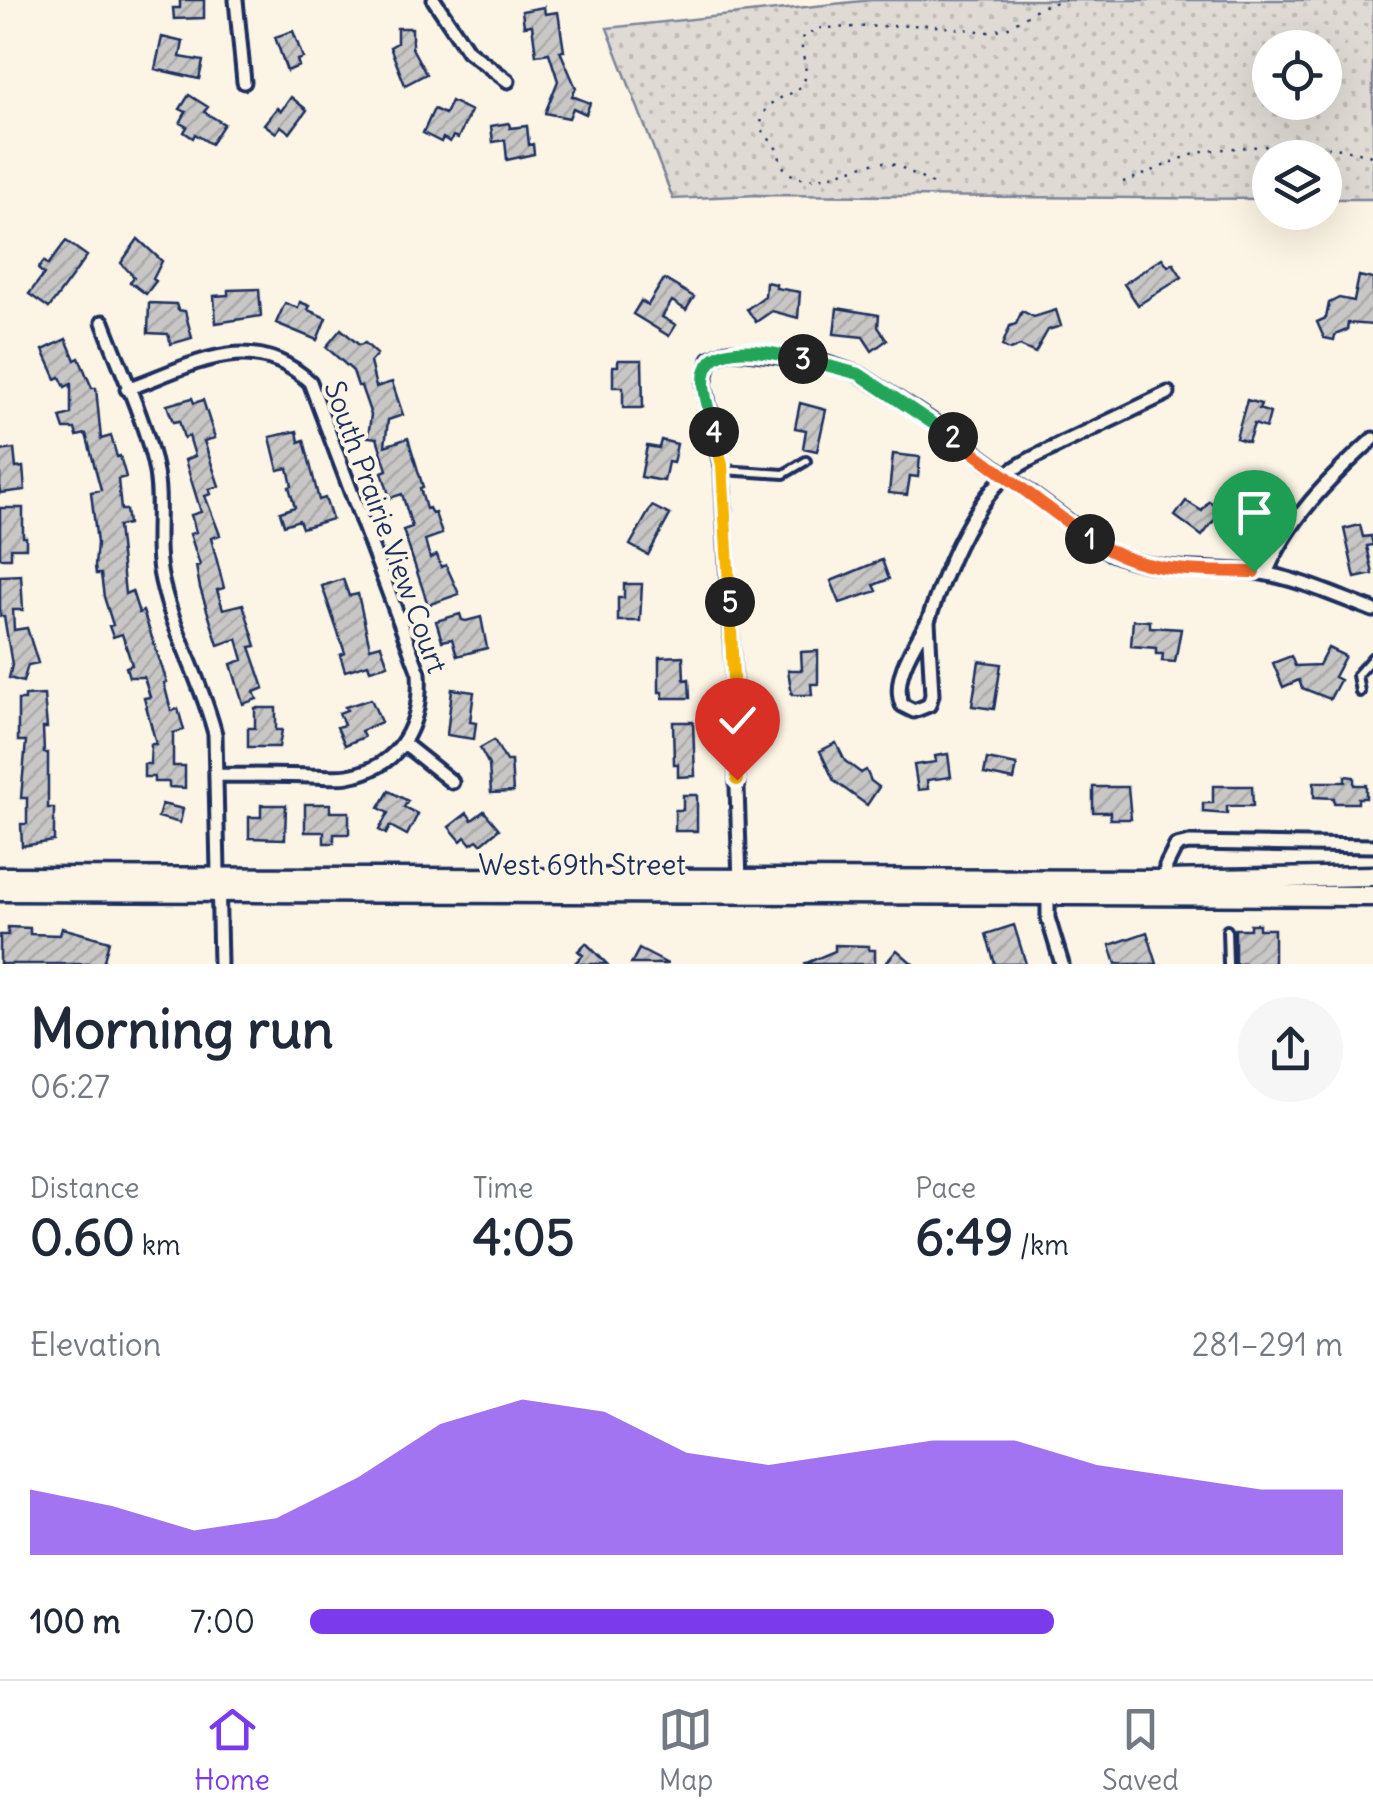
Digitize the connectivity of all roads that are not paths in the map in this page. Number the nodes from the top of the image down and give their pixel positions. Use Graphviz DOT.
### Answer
graph roads {
  1 [pos="236,0"];
  2 [pos="434,0"];
  3 [pos="508,81"];
  4 [pos="244,82"];
  5 [pos="103,322"];
  6 [pos="128,390"];
  7 [pos="1168,393"];
  8 [pos="1373,439"];
  9 [pos="806,461"];
  10 [pos="722,470"];
  11 [pos="1006,475"];
  12 [pos="1266,574"];
  13 [pos="1373,610"];
  14 [pos="928,621"];
  15 [pos="1373,657"];
  16 [pos="1360,692"];
  17 [pos="403,743"];
  18 [pos="216,774"];
  19 [pos="452,782"];
  20 [pos="1373,846"];
  21 [pos="1373,876"];
  22 [pos="0,877"];
  23 [pos="220,884"];
  24 [pos="740,886"];
  25 [pos="1048,887"];
  26 [pos="1164,887"];
  27 [pos="0,891"];
  28 [pos="1373,896"];
  29 [pos="1227,930"];
  30 [pos="220,964"];
  31 [pos="1062,964"];
  32 [pos="1228,964"];
  1 -- 4 [label="street"];
  2 -- 3 [label="street"];
  5 -- 6 [label="street"];
  6 -- 17 [label="street, South Prairie View Court"];
  6 -- 18 [label="street"];
  7 -- 11 [label="street"];
  8 -- 12 [label="street"];
  9 -- 10 [label="lane"];
  10 -- 11 [label="street"];
  10 -- 24 [label="street"];
  11 -- 12 [label="street"];
  11 -- 14 [label="street"];
  12 -- 13 [label="street"];
  14 -- 14 [label="street"];
  15 -- 16 [label="lane"];
  17 -- 18 [label="street"];
  17 -- 19 [label="street"];
  18 -- 23 [label="street"];
  20 -- 26 [label="street"];
  21 -- 26 [label="main road, West 69th Street"];
  22 -- 23 [label="main road, West 69th Street"];
  23 -- 24 [label="main road, West 69th Street"];
  23 -- 27 [label="main road, West 69th Street"];
  23 -- 30 [label="street"];
  24 -- 25 [label="main road, West 69th Street"];
  25 -- 26 [label="main road, West 69th Street"];
  25 -- 31 [label="street"];
  26 -- 28 [label="main road, West 69th Street"];
  29 -- 32 [label="lane"];
}
